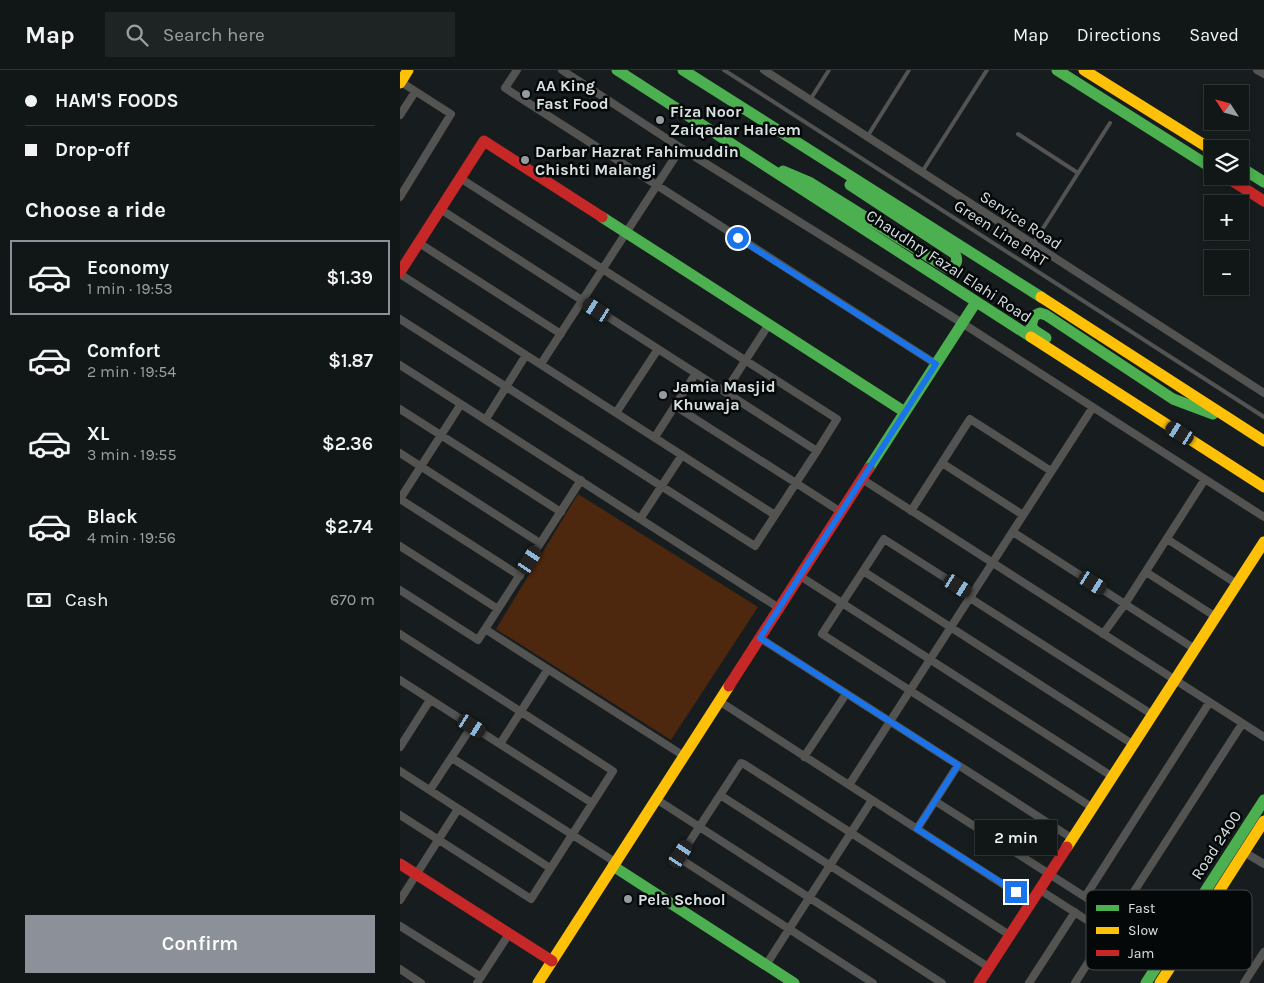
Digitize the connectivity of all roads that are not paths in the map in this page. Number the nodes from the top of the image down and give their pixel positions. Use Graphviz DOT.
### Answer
graph roads {
  1 [pos="408,70"];
  2 [pos="516,70"];
  3 [pos="562,70"];
  4 [pos="617,70"];
  5 [pos="683,70"];
  6 [pos="724,70"];
  7 [pos="764,70"];
  8 [pos="829,70"];
  9 [pos="909,70"];
  10 [pos="987,70"];
  11 [pos="1057,70"];
  12 [pos="1257,70"];
  13 [pos="1090,72"];
  14 [pos="1264,74"];
  15 [pos="400,82"];
  16 [pos="415,92"];
  17 [pos="810,100"];
  18 [pos="400,116"];
  19 [pos="1110,123"];
  20 [pos="784,133"];
  21 [pos="1018,134"];
  22 [pos="867,137"];
  23 [pos="1204,145"];
  24 [pos="681,148"];
  25 [pos="752,158"];
  26 [pos="1204,163"];
  27 [pos="922,172"];
  28 [pos="1078,173"];
  29 [pos="1249,173"];
  30 [pos="460,178"];
  31 [pos="1264,182"];
  32 [pos="656,185"];
  33 [pos="1239,185"];
  34 [pos="400,197"];
  35 [pos="1264,201"];
  36 [pos="440,209"];
  37 [pos="626,232"];
  38 [pos="419,243"];
  39 [pos="1033,244"];
  40 [pos="603,269"];
  41 [pos="400,273"];
  42 [pos="582,300"];
  43 [pos="976,302"];
  44 [pos="400,319"];
  45 [pos="962,323"];
  46 [pos="769,324"];
  47 [pos="561,334"];
  48 [pos="658,349"];
  49 [pos="526,355"];
  50 [pos="746,360"];
  51 [pos="541,364"];
  52 [pos="936,364"];
  53 [pos="400,365"];
  54 [pos="696,373"];
  55 [pos="506,386"];
  56 [pos="725,392"];
  57 [pos="1264,393"];
  58 [pos="461,404"];
  59 [pos="675,406"];
  60 [pos="1093,407"];
  61 [pos="400,409"];
  62 [pos="906,412"];
  63 [pos="616,413"];
  64 [pos="1264,417"];
  65 [pos="486,419"];
  66 [pos="1235,422"];
  67 [pos="1180,433"];
  68 [pos="441,435"];
  69 [pos="655,438"];
  70 [pos="1264,441"];
  71 [pos="817,451"];
  72 [pos="400,454"];
  73 [pos="682,455"];
  74 [pos="942,463"];
  75 [pos="421,467"];
  76 [pos="1051,471"];
  77 [pos="862,479"];
  78 [pos="1205,479"];
  79 [pos="581,480"];
  80 [pos="796,483"];
  81 [pos="661,486"];
  82 [pos="1264,487"];
  83 [pos="400,499"];
  84 [pos="911,511"];
  85 [pos="561,512"];
  86 [pos="841,512"];
  87 [pos="776,515"];
  88 [pos="1023,515"];
  89 [pos="1264,517"];
  90 [pos="640,519"];
  91 [pos="1013,532"];
  92 [pos="1167,539"];
  93 [pos="1264,542"];
  94 [pos="540,544"];
  95 [pos="400,546"];
  96 [pos="992,563"];
  97 [pos="863,571"];
  98 [pos="1146,572"];
  99 [pos="520,576"];
  100 [pos="800,576"];
  101 [pos="1237,584"];
  102 [pos="400,590"];
  103 [pos="971,596"];
  104 [pos="842,603"];
  105 [pos="1125,604"];
  106 [pos="779,608"];
  107 [pos="498,609"];
  108 [pos="1216,617"];
  109 [pos="951,628"];
  110 [pos="485,629"];
  111 [pos="400,634"];
  112 [pos="1103,634"];
  113 [pos="760,638"];
  114 [pos="1195,649"];
  115 [pos="930,660"];
  116 [pos="548,669"];
  117 [pos="400,680"];
  118 [pos="1175,680"];
  119 [pos="910,691"];
  120 [pos="846,694"];
  121 [pos="430,700"];
  122 [pos="719,701"];
  123 [pos="1210,703"];
  124 [pos="521,711"];
  125 [pos="1153,715"];
  126 [pos="890,722"];
  127 [pos="1242,724"];
  128 [pos="472,726"];
  129 [pos="1264,738"];
  130 [pos="500,744"];
  131 [pos="1134,745"];
  132 [pos="400,747"];
  133 [pos="684,756"];
  134 [pos="804,757"];
  135 [pos="452,758"];
  136 [pos="958,765"];
  137 [pos="400,771"];
  138 [pos="1113,777"];
  139 [pos="849,785"];
  140 [pos="430,790"];
  141 [pos="720,795"];
  142 [pos="656,799"];
  143 [pos="872,800"];
  144 [pos="1264,800"];
  145 [pos="935,801"];
  146 [pos="592,803"];
  147 [pos="1093,808"];
  148 [pos="458,809"];
  149 [pos="400,815"];
  150 [pos="1264,821"];
  151 [pos="700,827"];
  152 [pos="917,829"];
  153 [pos="850,833"];
  154 [pos="572,835"];
  155 [pos="1073,839"];
  156 [pos="438,840"];
  157 [pos="1244,852"];
  158 [pos="400,864"];
  159 [pos="614,864"];
  160 [pos="1264,864"];
  161 [pos="830,865"];
  162 [pos="550,868"];
  163 [pos="416,875"];
  164 [pos="1050,875"];
  165 [pos="1040,890"];
  166 [pos="1090,890"];
  167 [pos="1135,890"];
  168 [pos="1206,890"];
  169 [pos="1220,890"];
  170 [pos="809,897"];
  171 [pos="1085,897"];
  172 [pos="400,900"];
  173 [pos="1032,903"];
  174 [pos="1075,912"];
  175 [pos="1086,920"];
  176 [pos="400,926"];
  177 [pos="789,929"];
  178 [pos="509,934"];
  179 [pos="1010,936"];
  180 [pos="1263,955"];
  181 [pos="552,961"];
  182 [pos="766,964"];
  183 [pos="1086,966"];
  184 [pos="990,968"];
  185 [pos="400,969"];
  186 [pos="1155,970"];
  187 [pos="1168,970"];
  188 [pos="479,980"];
  189 [pos="421,983"];
  190 [pos="538,983"];
  191 [pos="794,983"];
  192 [pos="874,983"];
  193 [pos="942,983"];
  194 [pos="979,983"];
  195 [pos="1029,983"];
  196 [pos="1075,983"];
  197 [pos="1146,983"];
  198 [pos="1160,983"];
  199 [pos="1244,983"];
  1 -- 15 [label="street"];
  2 -- 32 [label="street"];
  3 -- 24 [label="street"];
  4 -- 25 [label="street, Chaudhry Fazal Elahi Road"];
  5 -- 20 [label="street, Chaudhry Fazal Elahi Road"];
  6 -- 64 [label="lane, Green Line BRT"];
  7 -- 17 [label="street, Service Road"];
  8 -- 17 [label="lane"];
  9 -- 22 [label="lane"];
  10 -- 27 [label="lane"];
  11 -- 26 [label="street"];
  12 -- 14 [label="street"];
  13 -- 23 [label="street"];
  15 -- 16 [label="street"];
  16 -- 18 [label="street"];
  16 -- 34 [label="street"];
  17 -- 22 [label="street, Service Road"];
  19 -- 28 [label="lane"];
  20 -- 25 [label="street"];
  20 -- 66 [label="street, Chaudhry Fazal Elahi Road"];
  21 -- 28 [label="lane"];
  22 -- 27 [label="street, Service Road"];
  24 -- 32 [label="street"];
  24 -- 45 [label="street"];
  25 -- 43 [label="street, Chaudhry Fazal Elahi Road"];
  27 -- 39 [label="street, Service Road"];
  28 -- 39 [label="lane"];
  29 -- 31 [label="street"];
  30 -- 36 [label="street"];
  30 -- 37 [label="street"];
  30 -- 40 [label="street"];
  32 -- 37 [label="street"];
  32 -- 52 [label="street"];
  33 -- 35 [label="street"];
  36 -- 38 [label="street"];
  36 -- 42 [label="street"];
  37 -- 40 [label="street"];
  37 -- 46 [label="street"];
  38 -- 41 [label="street"];
  38 -- 47 [label="street"];
  39 -- 57 [label="street, Service Road"];
  40 -- 42 [label="street"];
  40 -- 50 [label="street"];
  41 -- 49 [label="street"];
  42 -- 47 [label="street"];
  42 -- 48 [label="street"];
  43 -- 45 [label="street"];
  43 -- 67 [label="street, Chaudhry Fazal Elahi Road"];
  44 -- 55 [label="street"];
  45 -- 52 [label="street"];
  45 -- 60 [label="street"];
  46 -- 50 [label="street"];
  46 -- 62 [label="street"];
  47 -- 51 [label="street"];
  48 -- 54 [label="street"];
  48 -- 63 [label="street"];
  49 -- 51 [label="street"];
  49 -- 55 [label="street"];
  50 -- 56 [label="street"];
  50 -- 71 [label="street"];
  51 -- 63 [label="street"];
  52 -- 62 [label="street"];
  53 -- 58 [label="street"];
  54 -- 56 [label="street"];
  54 -- 59 [label="street"];
  55 -- 65 [label="street"];
  55 -- 81 [label="street"];
  56 -- 71 [label="street"];
  58 -- 65 [label="street"];
  58 -- 68 [label="street"];
  59 -- 69 [label="street"];
  59 -- 80 [label="street"];
  60 -- 76 [label="street"];
  60 -- 78 [label="street"];
  61 -- 68 [label="street"];
  62 -- 77 [label="street"];
  63 -- 69 [label="street"];
  65 -- 79 [label="street"];
  66 -- 67 [label="street"];
  66 -- 70 [label="street, Chaudhry Fazal Elahi Road"];
  67 -- 82 [label="street, Chaudhry Fazal Elahi Road"];
  68 -- 75 [label="street"];
  68 -- 85 [label="street"];
  69 -- 73 [label="street"];
  71 -- 80 [label="street"];
  72 -- 75 [label="street"];
  73 -- 81 [label="street"];
  73 -- 87 [label="street"];
  74 -- 76 [label="street"];
  74 -- 84 [label="street"];
  74 -- 88 [label="street"];
  75 -- 83 [label="street"];
  75 -- 94 [label="street"];
  76 -- 88 [label="street"];
  77 -- 84 [label="street"];
  77 -- 86 [label="street"];
  78 -- 89 [label="street"];
  78 -- 92 [label="street"];
  79 -- 85 [label="street"];
  79 -- 90 [label="street"];
  80 -- 86 [label="street"];
  80 -- 87 [label="street"];
  81 -- 87 [label="street"];
  81 -- 90 [label="street"];
  83 -- 99 [label="street"];
  84 -- 96 [label="street"];
  85 -- 94 [label="street"];
  86 -- 100 [label="street"];
  88 -- 91 [label="street"];
  90 -- 106 [label="street"];
  91 -- 96 [label="street"];
  91 -- 105 [label="street"];
  92 -- 98 [label="street"];
  92 -- 101 [label="street"];
  93 -- 101 [label="street"];
  94 -- 99 [label="street"];
  95 -- 107 [label="street"];
  96 -- 103 [label="street"];
  96 -- 112 [label="street"];
  97 -- 103 [label="street"];
  97 -- 104 [label="street"];
  97 -- 109 [label="street"];
  98 -- 105 [label="street"];
  98 -- 108 [label="street"];
  99 -- 107 [label="street"];
  100 -- 104 [label="street"];
  100 -- 106 [label="street"];
  101 -- 108 [label="street"];
  102 -- 110 [label="street"];
  103 -- 109 [label="street"];
  103 -- 125 [label="street"];
  104 -- 115 [label="street"];
  104 -- 119 [label="street"];
  105 -- 112 [label="street"];
  105 -- 114 [label="street"];
  106 -- 113 [label="street"];
  107 -- 110 [label="street"];
  108 -- 114 [label="street"];
  109 -- 115 [label="street"];
  109 -- 131 [label="street"];
  110 -- 116 [label="street"];
  111 -- 124 [label="street"];
  112 -- 118 [label="street"];
  113 -- 120 [label="street"];
  113 -- 122 [label="street"];
  114 -- 118 [label="street"];
  115 -- 119 [label="street"];
  115 -- 138 [label="street"];
  116 -- 124 [label="street"];
  116 -- 133 [label="street"];
  117 -- 121 [label="street"];
  118 -- 123 [label="street"];
  118 -- 125 [label="street"];
  119 -- 126 [label="street"];
  119 -- 147 [label="street"];
  120 -- 126 [label="street"];
  120 -- 134 [label="street"];
  121 -- 128 [label="street"];
  121 -- 132 [label="street"];
  122 -- 133 [label="street"];
  122 -- 134 [label="street"];
  123 -- 127 [label="street"];
  123 -- 166 [label="street"];
  124 -- 130 [label="street"];
  124 -- 146 [label="street"];
  125 -- 131 [label="street"];
  126 -- 136 [label="street"];
  126 -- 139 [label="street"];
  127 -- 129 [label="street"];
  127 -- 167 [label="street"];
  128 -- 130 [label="street"];
  128 -- 135 [label="street"];
  130 -- 146 [label="street"];
  131 -- 138 [label="street"];
  133 -- 142 [label="street"];
  134 -- 139 [label="street"];
  135 -- 140 [label="street"];
  135 -- 154 [label="street"];
  136 -- 145 [label="street"];
  136 -- 155 [label="street"];
  137 -- 140 [label="street"];
  138 -- 147 [label="street"];
  139 -- 143 [label="street"];
  140 -- 148 [label="street"];
  141 -- 151 [label="street"];
  141 -- 153 [label="street"];
  141 -- 161 [label="street"];
  142 -- 151 [label="street"];
  142 -- 159 [label="street"];
  143 -- 152 [label="street"];
  143 -- 153 [label="street"];
  144 -- 168 [label="street, Road 2400"];
  145 -- 152 [label="street"];
  145 -- 164 [label="street"];
  146 -- 154 [label="street"];
  147 -- 155 [label="street"];
  148 -- 156 [label="street"];
  148 -- 162 [label="street"];
  149 -- 156 [label="street"];
  150 -- 157 [label="street, Road 2400"];
  151 -- 170 [label="street"];
  151 -- 177 [label="street"];
  152 -- 173 [label="street"];
  153 -- 161 [label="street"];
  153 -- 179 [label="street"];
  154 -- 159 [label="street"];
  154 -- 162 [label="street"];
  155 -- 164 [label="street"];
  156 -- 162 [label="street"];
  156 -- 163 [label="street"];
  157 -- 160 [label="street"];
  157 -- 169 [label="street, Road 2400"];
  158 -- 163 [label="street"];
  159 -- 181 [label="street"];
  159 -- 182 [label="street"];
  161 -- 170 [label="street"];
  161 -- 184 [label="street"];
  163 -- 172 [label="street"];
  163 -- 178 [label="street"];
  164 -- 165 [label="street"];
  164 -- 171 [label="street"];
  165 -- 173 [label="street"];
  165 -- 174 [label="street"];
  170 -- 177 [label="street"];
  170 -- 193 [label="street"];
  173 -- 179 [label="street"];
  174 -- 175 [label="street"];
  174 -- 195 [label="street"];
  176 -- 188 [label="street"];
  177 -- 182 [label="street"];
  177 -- 192 [label="street"];
  178 -- 181 [label="street"];
  178 -- 188 [label="street"];
  179 -- 184 [label="street"];
  180 -- 199 [label="street"];
  181 -- 190 [label="street"];
  182 -- 191 [label="street"];
  183 -- 196 [label="street"];
  184 -- 194 [label="street"];
  185 -- 189 [label="street"];
  186 -- 197 [label="street, Road 2400"];
  187 -- 198 [label="street, Road 2400"];
}
